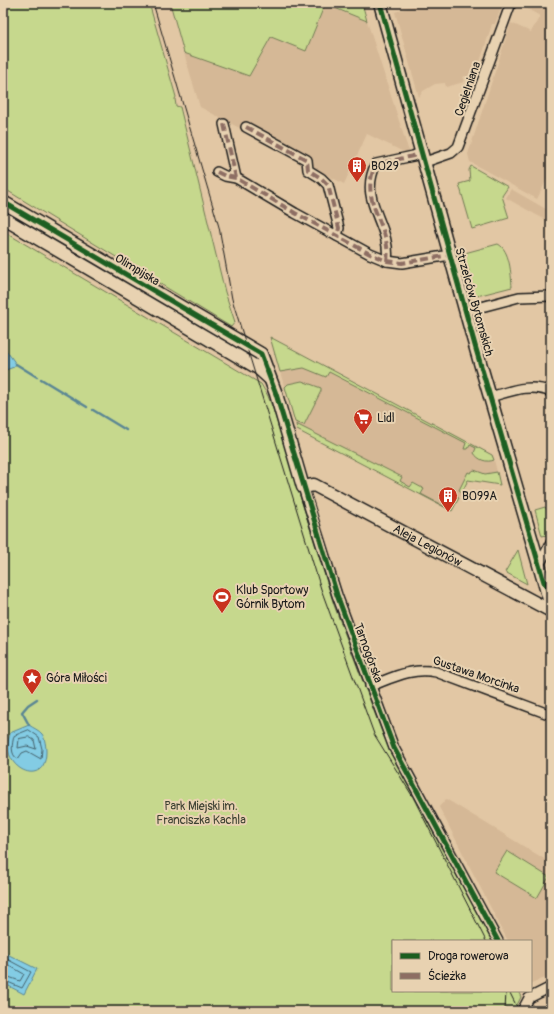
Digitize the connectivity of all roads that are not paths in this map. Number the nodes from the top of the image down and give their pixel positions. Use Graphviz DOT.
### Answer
graph roads {
  1 [pos="380,3"];
  2 [pos="511,3"];
  3 [pos="224,124"];
  4 [pos="246,127"];
  5 [pos="423,157"];
  6 [pos="217,172"];
  7 [pos="236,178"];
  8 [pos="3,202"];
  9 [pos="3,218"];
  10 [pos="337,236"];
  11 [pos="450,255"];
  12 [pos="387,261"];
  13 [pos="551,296"];
  14 [pos="466,311"];
  15 [pos="261,354"];
  16 [pos="270,379"];
  17 [pos="551,392"];
  18 [pos="490,397"];
  19 [pos="303,487"];
  20 [pos="551,543"];
  21 [pos="539,565"];
  22 [pos="544,582"];
  23 [pos="551,594"];
  24 [pos="529,600"];
  25 [pos="551,606"];
  26 [pos="551,611"];
  27 [pos="370,686"];
  28 [pos="551,715"];
  29 [pos="498,940"];
  30 [pos="551,988"];
  31 [pos="528,995"];
  32 [pos="522,1011"];
  1 -- 5 [label="street, Strzelców Bytomskich"];
  2 -- 5 [label="street, Cegielniana"];
  3 -- 7 [label="street"];
  4 -- 10 [label="street"];
  5 -- 11 [label="street, Strzelców Bytomskich"];
  5 -- 12 [label="street, Cegielniana"];
  6 -- 7 [label="street"];
  7 -- 10 [label="street"];
  8 -- 15 [label="street, Olimpijska"];
  9 -- 16 [label="street, Olimpijska"];
  10 -- 12 [label="street"];
  11 -- 12 [label="street"];
  11 -- 14 [label="street, Strzelców Bytomskich"];
  13 -- 14 [label="street"];
  14 -- 18 [label="street, Strzelców Bytomskich"];
  15 -- 16 [label="street, Tarnogórska"];
  16 -- 19 [label="street, Tarnogórska"];
  17 -- 18 [label="street"];
  18 -- 21 [label="street, Strzelców Bytomskich"];
  19 -- 24 [label="street, Aleja Legionów"];
  19 -- 27 [label="street, Tarnogórska"];
  20 -- 21 [label="street"];
  21 -- 22 [label="street, Strzelców Bytomskich"];
  22 -- 23 [label="street"];
  22 -- 24 [label="street"];
  22 -- 25 [label="street, Strzelców Bytomskich"];
  24 -- 26 [label="street, Aleja Legionów"];
  27 -- 28 [label="street, Gustawa Morcinka"];
  27 -- 29 [label="street, Tarnogórska"];
  30 -- 31 [label="street"];
  31 -- 32 [label="street"];
}
